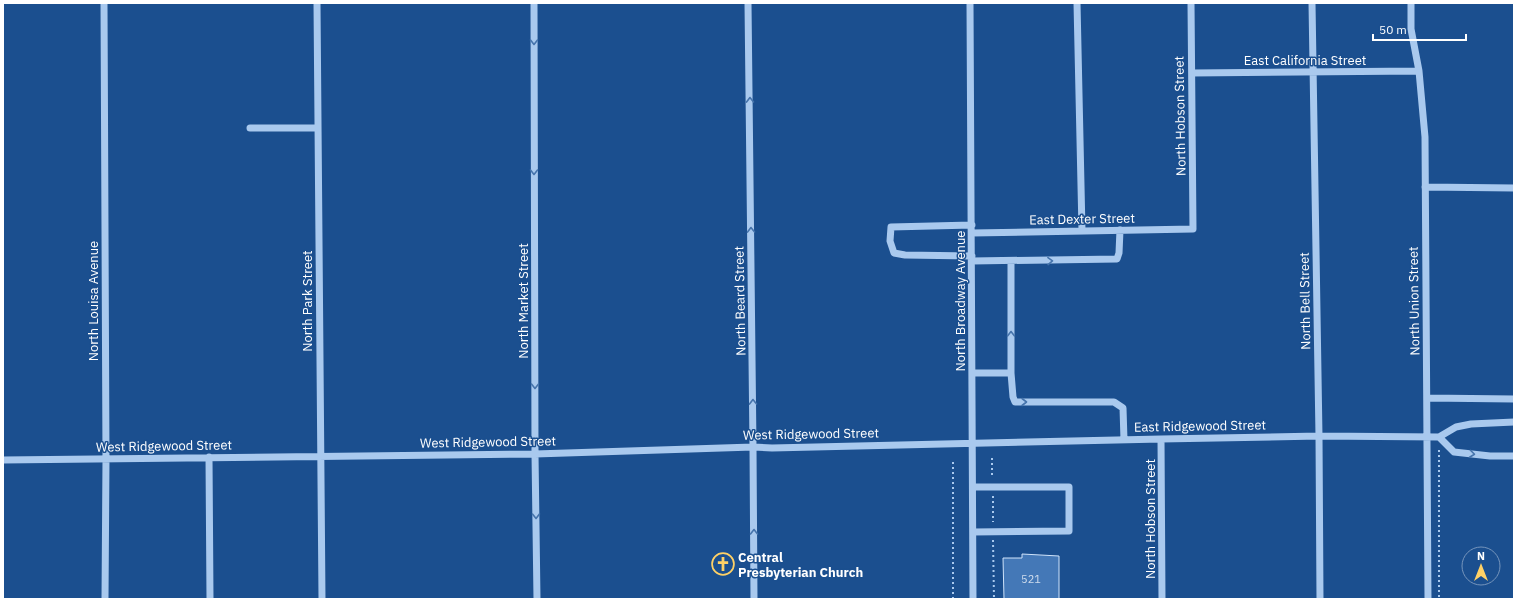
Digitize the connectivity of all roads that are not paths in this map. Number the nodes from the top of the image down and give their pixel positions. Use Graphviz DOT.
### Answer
graph roads {
  1 [pos="104,3"];
  2 [pos="316,3"];
  3 [pos="534,3"];
  4 [pos="748,3"];
  5 [pos="970,3"];
  6 [pos="1077,3"];
  7 [pos="1191,3"];
  8 [pos="1312,3"];
  9 [pos="1411,3"];
  10 [pos="1419,71"];
  11 [pos="1313,72"];
  12 [pos="1192,73"];
  13 [pos="250,128"];
  14 [pos="317,128"];
  15 [pos="1425,187"];
  16 [pos="1514,188"];
  17 [pos="972,225"];
  18 [pos="1193,229"];
  19 [pos="1120,230"];
  20 [pos="1082,231"];
  21 [pos="972,233"];
  22 [pos="972,259"];
  23 [pos="1011,261"];
  24 [pos="972,373"];
  25 [pos="1011,373"];
  26 [pos="1427,398"];
  27 [pos="1514,399"];
  28 [pos="1514,422"];
  29 [pos="1319,436"];
  30 [pos="1428,436"];
  31 [pos="1439,437"];
  32 [pos="1161,439"];
  33 [pos="1124,440"];
  34 [pos="972,442"];
  35 [pos="754,447"];
  36 [pos="535,454"];
  37 [pos="320,456"];
  38 [pos="1514,456"];
  39 [pos="209,457"];
  40 [pos="106,459"];
  41 [pos="3,460"];
  42 [pos="973,487"];
  43 [pos="973,532"];
  44 [pos="104,599"];
  45 [pos="210,599"];
  46 [pos="322,599"];
  47 [pos="537,599"];
  48 [pos="754,599"];
  49 [pos="973,599"];
  50 [pos="1162,599"];
  51 [pos="1320,599"];
  52 [pos="1428,599"];
  1 -- 40 [label="street, North Louisa Avenue"];
  2 -- 14 [label="street, North Park Street"];
  3 -- 36 [label="street, North Market Street, one-way"];
  35 -- 4 [label="street, North Beard Street, one-way"];
  5 -- 17 [label="street, North Broadway Avenue"];
  6 -- 20 [label="street"];
  7 -- 12 [label="street, North Hobson Street"];
  8 -- 11 [label="street, North Bell Street"];
  9 -- 10 [label="street, North Union Street"];
  10 -- 11 [label="street, East California Street"];
  10 -- 15 [label="street, North Union Street"];
  11 -- 12 [label="street, East California Street"];
  11 -- 29 [label="street, North Bell Street"];
  12 -- 18 [label="street, North Hobson Street"];
  13 -- 14 [label="street"];
  14 -- 37 [label="street, North Park Street"];
  15 -- 16 [label="street"];
  15 -- 26 [label="street, North Union Street"];
  17 -- 21 [label="street, North Broadway Avenue"];
  17 -- 22 [label="street"];
  18 -- 19 [label="street, East Dexter Street"];
  19 -- 20 [label="street, East Dexter Street"];
  23 -- 19 [label="street, one-way"];
  20 -- 21 [label="street, East Dexter Street"];
  21 -- 22 [label="street, North Broadway Avenue"];
  22 -- 23 [label="street"];
  22 -- 24 [label="street, North Broadway Avenue"];
  25 -- 23 [label="street, one-way"];
  24 -- 25 [label="street"];
  24 -- 34 [label="street, North Broadway Avenue"];
  25 -- 33 [label="street, one-way"];
  26 -- 27 [label="street"];
  26 -- 30 [label="street, North Union Street"];
  28 -- 31 [label="street"];
  29 -- 30 [label="street, East Ridgewood Street"];
  29 -- 32 [label="street, East Ridgewood Street"];
  29 -- 51 [label="street, North Bell Street"];
  30 -- 31 [label="street, East Ridgewood Street"];
  30 -- 52 [label="street, North Union Street"];
  31 -- 38 [label="street, one-way"];
  32 -- 33 [label="street, East Ridgewood Street"];
  32 -- 50 [label="street, North Hobson Street"];
  33 -- 34 [label="street, East Ridgewood Street"];
  34 -- 35 [label="street, West Ridgewood Street"];
  34 -- 42 [label="street, North Broadway Avenue"];
  35 -- 36 [label="street, West Ridgewood Street"];
  48 -- 35 [label="street, North Beard Street, one-way"];
  36 -- 37 [label="street, West Ridgewood Street"];
  36 -- 47 [label="street, North Market Street, one-way"];
  37 -- 39 [label="street, West Ridgewood Street"];
  37 -- 46 [label="street, North Park Street"];
  39 -- 40 [label="street, West Ridgewood Street"];
  39 -- 45 [label="street"];
  40 -- 41 [label="street, West Ridgewood Street"];
  40 -- 44 [label="street, North Louisa Avenue"];
  42 -- 43 [label="street, North Broadway Avenue"];
  42 -- 43 [label="street"];
  43 -- 49 [label="street, North Broadway Avenue"];
}
